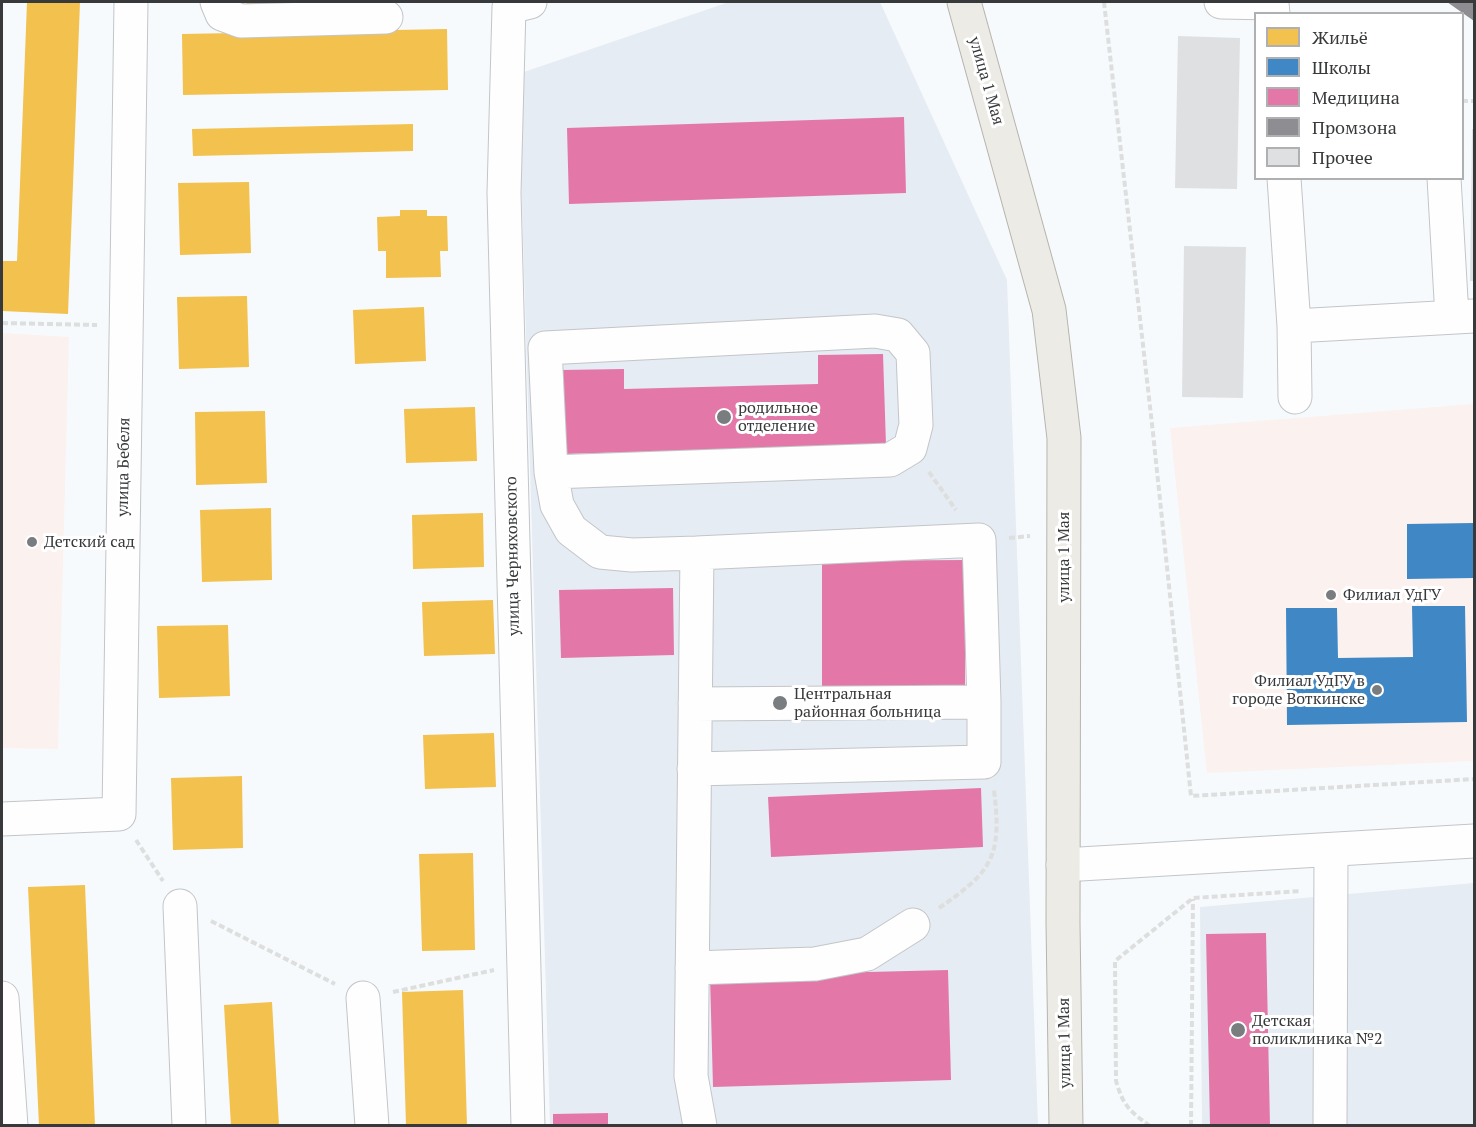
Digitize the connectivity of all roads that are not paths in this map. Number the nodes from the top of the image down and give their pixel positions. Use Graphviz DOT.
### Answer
graph roads {
  1 [pos="131,2"];
  2 [pos="217,2"];
  3 [pos="530,2"];
  4 [pos="964,2"];
  5 [pos="1221,2"];
  6 [pos="1272,6"];
  7 [pos="386,17"];
  8 [pos="1284,180"];
  9 [pos="1444,180"];
  10 [pos="1463,316"];
  11 [pos="1294,326"];
  12 [pos="1295,397"];
  13 [pos="551,472"];
  14 [pos="697,553"];
  15 [pos="984,702"];
  16 [pos="695,704"];
  17 [pos="694,770"];
  18 [pos="2,819"];
  19 [pos="1474,841"];
  20 [pos="1331,850"];
  21 [pos="1063,865"];
  22 [pos="180,906"];
  23 [pos="913,925"];
  24 [pos="692,968"];
  25 [pos="2,998"];
  26 [pos="363,998"];
  27 [pos="11,1125"];
  28 [pos="189,1125"];
  29 [pos="372,1125"];
  30 [pos="528,1125"];
  31 [pos="700,1125"];
  32 [pos="1066,1125"];
  33 [pos="1330,1125"];
  1 -- 18 [label="street, улица Бебеля"];
  2 -- 7 [label="street"];
  3 -- 30 [label="street, улица Черняховского"];
  4 -- 21 [label="main road, улица 1 Мая"];
  5 -- 6 [label="street"];
  8 -- 11 [label="street"];
  9 -- 10 [label="street"];
  10 -- 11 [label="street"];
  11 -- 12 [label="street"];
  13 -- 13 [label="street"];
  13 -- 14 [label="street"];
  14 -- 15 [label="street"];
  14 -- 16 [label="street"];
  15 -- 16 [label="street"];
  15 -- 17 [label="street"];
  16 -- 17 [label="street"];
  17 -- 24 [label="street"];
  19 -- 20 [label="street"];
  20 -- 21 [label="street"];
  20 -- 33 [label="street"];
  21 -- 32 [label="main road, улица 1 Мая"];
  22 -- 28 [label="street"];
  23 -- 24 [label="street"];
  24 -- 31 [label="street"];
  25 -- 27 [label="street"];
  26 -- 29 [label="street"];
}
